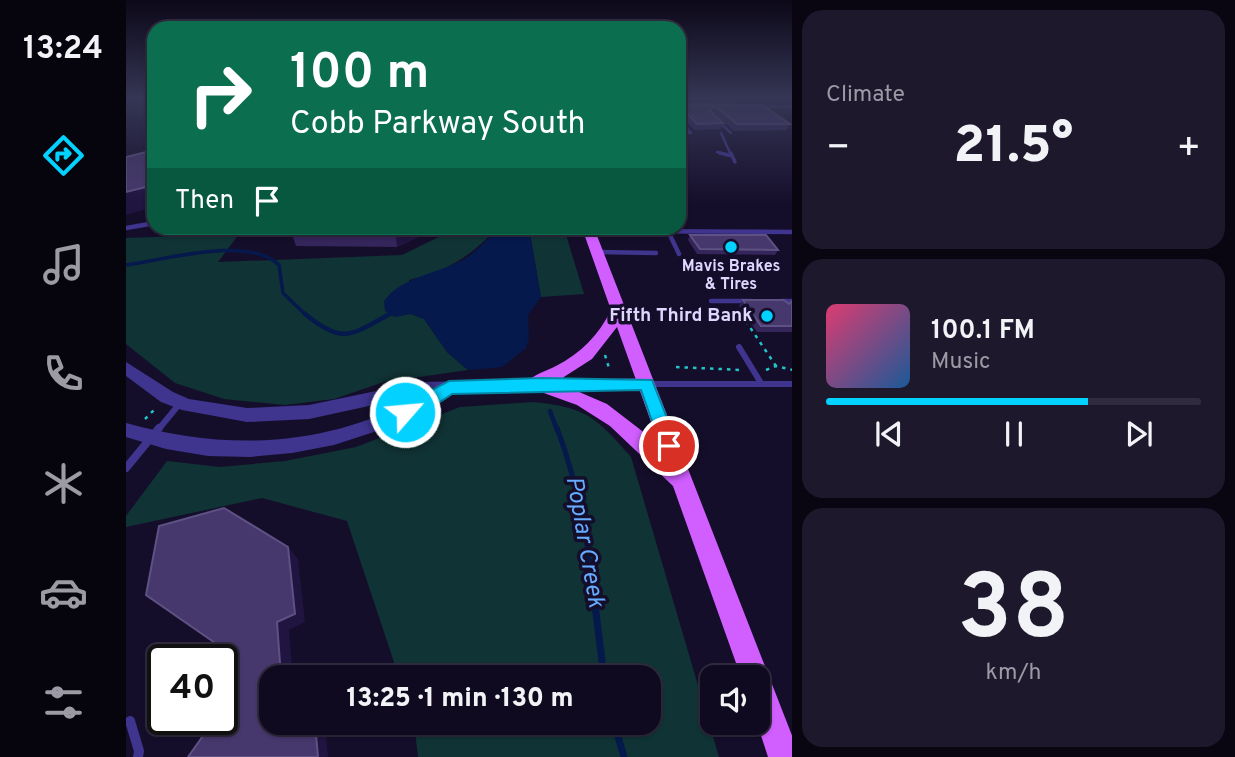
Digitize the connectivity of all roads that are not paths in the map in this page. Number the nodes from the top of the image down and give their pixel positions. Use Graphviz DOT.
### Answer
graph roads {
  1 [pos="721,133"];
  2 [pos="717,152"];
  3 [pos="732,156"];
  4 [pos="735,163"];
  5 [pos="147,224"];
  6 [pos="126,228"];
  7 [pos="686,231"];
  8 [pos="792,232"];
  9 [pos="591,235"];
  10 [pos="670,235"];
  11 [pos="598,252"];
  12 [pos="656,253"];
  13 [pos="679,254"];
  14 [pos="711,301"];
  15 [pos="758,301"];
  16 [pos="770,301"];
  17 [pos="792,301"];
  18 [pos="618,308"];
  19 [pos="739,347"];
  20 [pos="126,368"];
  21 [pos="761,383"];
  22 [pos="538,384"];
  23 [pos="646,384"];
  24 [pos="792,384"];
  25 [pos="449,388"];
  26 [pos="181,402"];
  27 [pos="139,431"];
  28 [pos="126,468"];
  29 [pos="684,486"];
  30 [pos="751,665"];
  31 [pos="770,719"];
  32 [pos="130,721"];
  33 [pos="138,757"];
  34 [pos="784,757"];
  1 -- 3 [label="lane"];
  2 -- 3 [label="lane"];
  3 -- 4 [label="lane"];
  5 -- 6 [label="lane"];
  7 -- 8 [label="lane"];
  9 -- 11 [label="main road"];
  10 -- 13 [label="lane"];
  11 -- 12 [label="lane"];
  11 -- 18 [label="main road"];
  14 -- 15 [label="lane"];
  16 -- 17 [label="lane"];
  18 -- 22 [label="main road"];
  18 -- 23 [label="main road"];
  19 -- 21 [label="lane"];
  20 -- 26 [label="street"];
  21 -- 23 [label="lane"];
  21 -- 24 [label="lane"];
  22 -- 23 [label="street"];
  22 -- 25 [label="street"];
  22 -- 29 [label="main road"];
  23 -- 29 [label="main road"];
  25 -- 26 [label="street"];
  25 -- 27 [label="street"];
  26 -- 27 [label="lane"];
  27 -- 28 [label="lane"];
  29 -- 30 [label="main road"];
  31 -- 34 [label="main road"];
  32 -- 33 [label="lane"];
}
